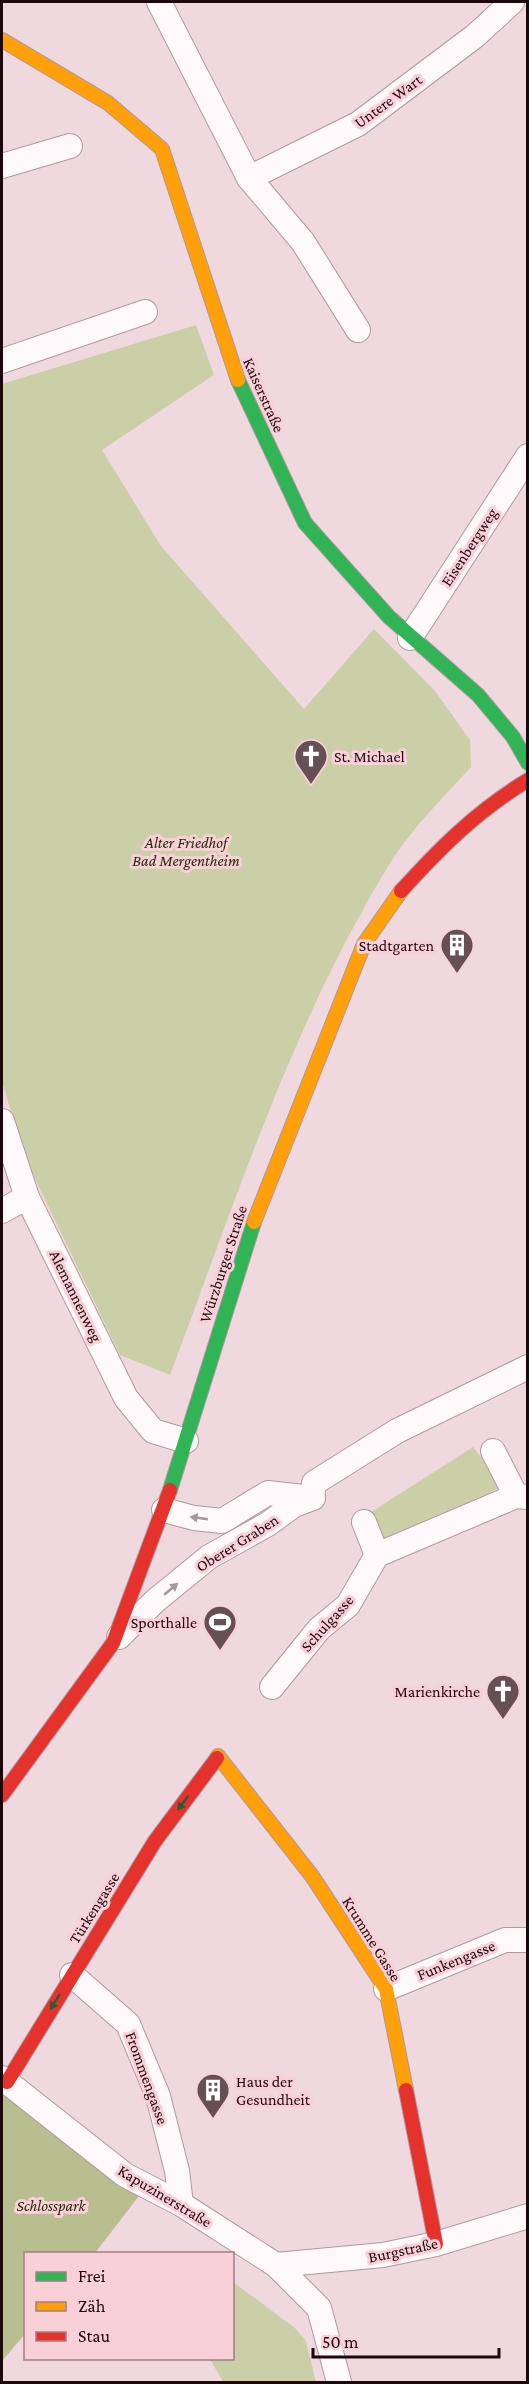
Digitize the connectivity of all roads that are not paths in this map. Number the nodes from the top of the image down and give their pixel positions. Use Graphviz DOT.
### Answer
graph roads {
  1 [pos="159,2"];
  2 [pos="512,2"];
  3 [pos="2,40"];
  4 [pos="70,146"];
  5 [pos="2,166"];
  6 [pos="249,178"];
  7 [pos="145,312"];
  8 [pos="358,330"];
  9 [pos="2,361"];
  10 [pos="528,456"];
  11 [pos="411,638"];
  12 [pos="528,763"];
  13 [pos="528,780"];
  14 [pos="2,1121"];
  15 [pos="27,1197"];
  16 [pos="2,1211"];
  17 [pos="528,1368"];
  18 [pos="186,1441"];
  19 [pos="493,1451"];
  20 [pos="522,1497"];
  21 [pos="312,1498"];
  22 [pos="164,1510"];
  23 [pos="364,1521"];
  24 [pos="377,1556"];
  25 [pos="113,1643"];
  26 [pos="272,1688"];
  27 [pos="218,1756"];
  28 [pos="2,1795"];
  29 [pos="528,1940"];
  30 [pos="72,1975"];
  31 [pos="386,1989"];
  32 [pos="4,2080"];
  33 [pos="181,2204"];
  34 [pos="528,2216"];
  35 [pos="436,2244"];
  36 [pos="276,2265"];
  37 [pos="339,2382"];
  1 -- 6 [label="street"];
  2 -- 6 [label="street, Untere Wart"];
  3 -- 11 [label="street, Kaiserstraße"];
  4 -- 5 [label="street"];
  6 -- 8 [label="street"];
  7 -- 9 [label="street"];
  10 -- 11 [label="street, Eisenbergweg"];
  11 -- 12 [label="street, Kaiserstraße"];
  13 -- 18 [label="street, Würzburger Straße"];
  14 -- 15 [label="street, Alemannenweg"];
  15 -- 16 [label="street"];
  15 -- 18 [label="street, Alemannenweg"];
  17 -- 21 [label="street, Oberer Graben"];
  18 -- 22 [label="street, Würzburger Straße"];
  19 -- 20 [label="street"];
  20 -- 24 [label="street"];
  21 -- 22 [label="street, one-way"];
  25 -- 21 [label="street, Oberer Graben, one-way"];
  22 -- 25 [label="street, Würzburger Straße"];
  23 -- 24 [label="street"];
  24 -- 26 [label="street, Schulgasse"];
  25 -- 28 [label="street, Würzburger Straße"];
  27 -- 30 [label="street, Türkengasse, one-way"];
  27 -- 31 [label="street, Krumme Gasse"];
  29 -- 31 [label="street, Funkengasse"];
  30 -- 32 [label="street, Türkengasse, one-way"];
  30 -- 33 [label="street, Frommengasse"];
  31 -- 35 [label="street, Krumme Gasse"];
  32 -- 33 [label="street, Kapuzinerstraße"];
  33 -- 36 [label="street, Kapuzinerstraße"];
  34 -- 35 [label="street, Burgstraße"];
  35 -- 36 [label="street, Burgstraße"];
  36 -- 37 [label="street, Kapuzinerstraße"];
}
